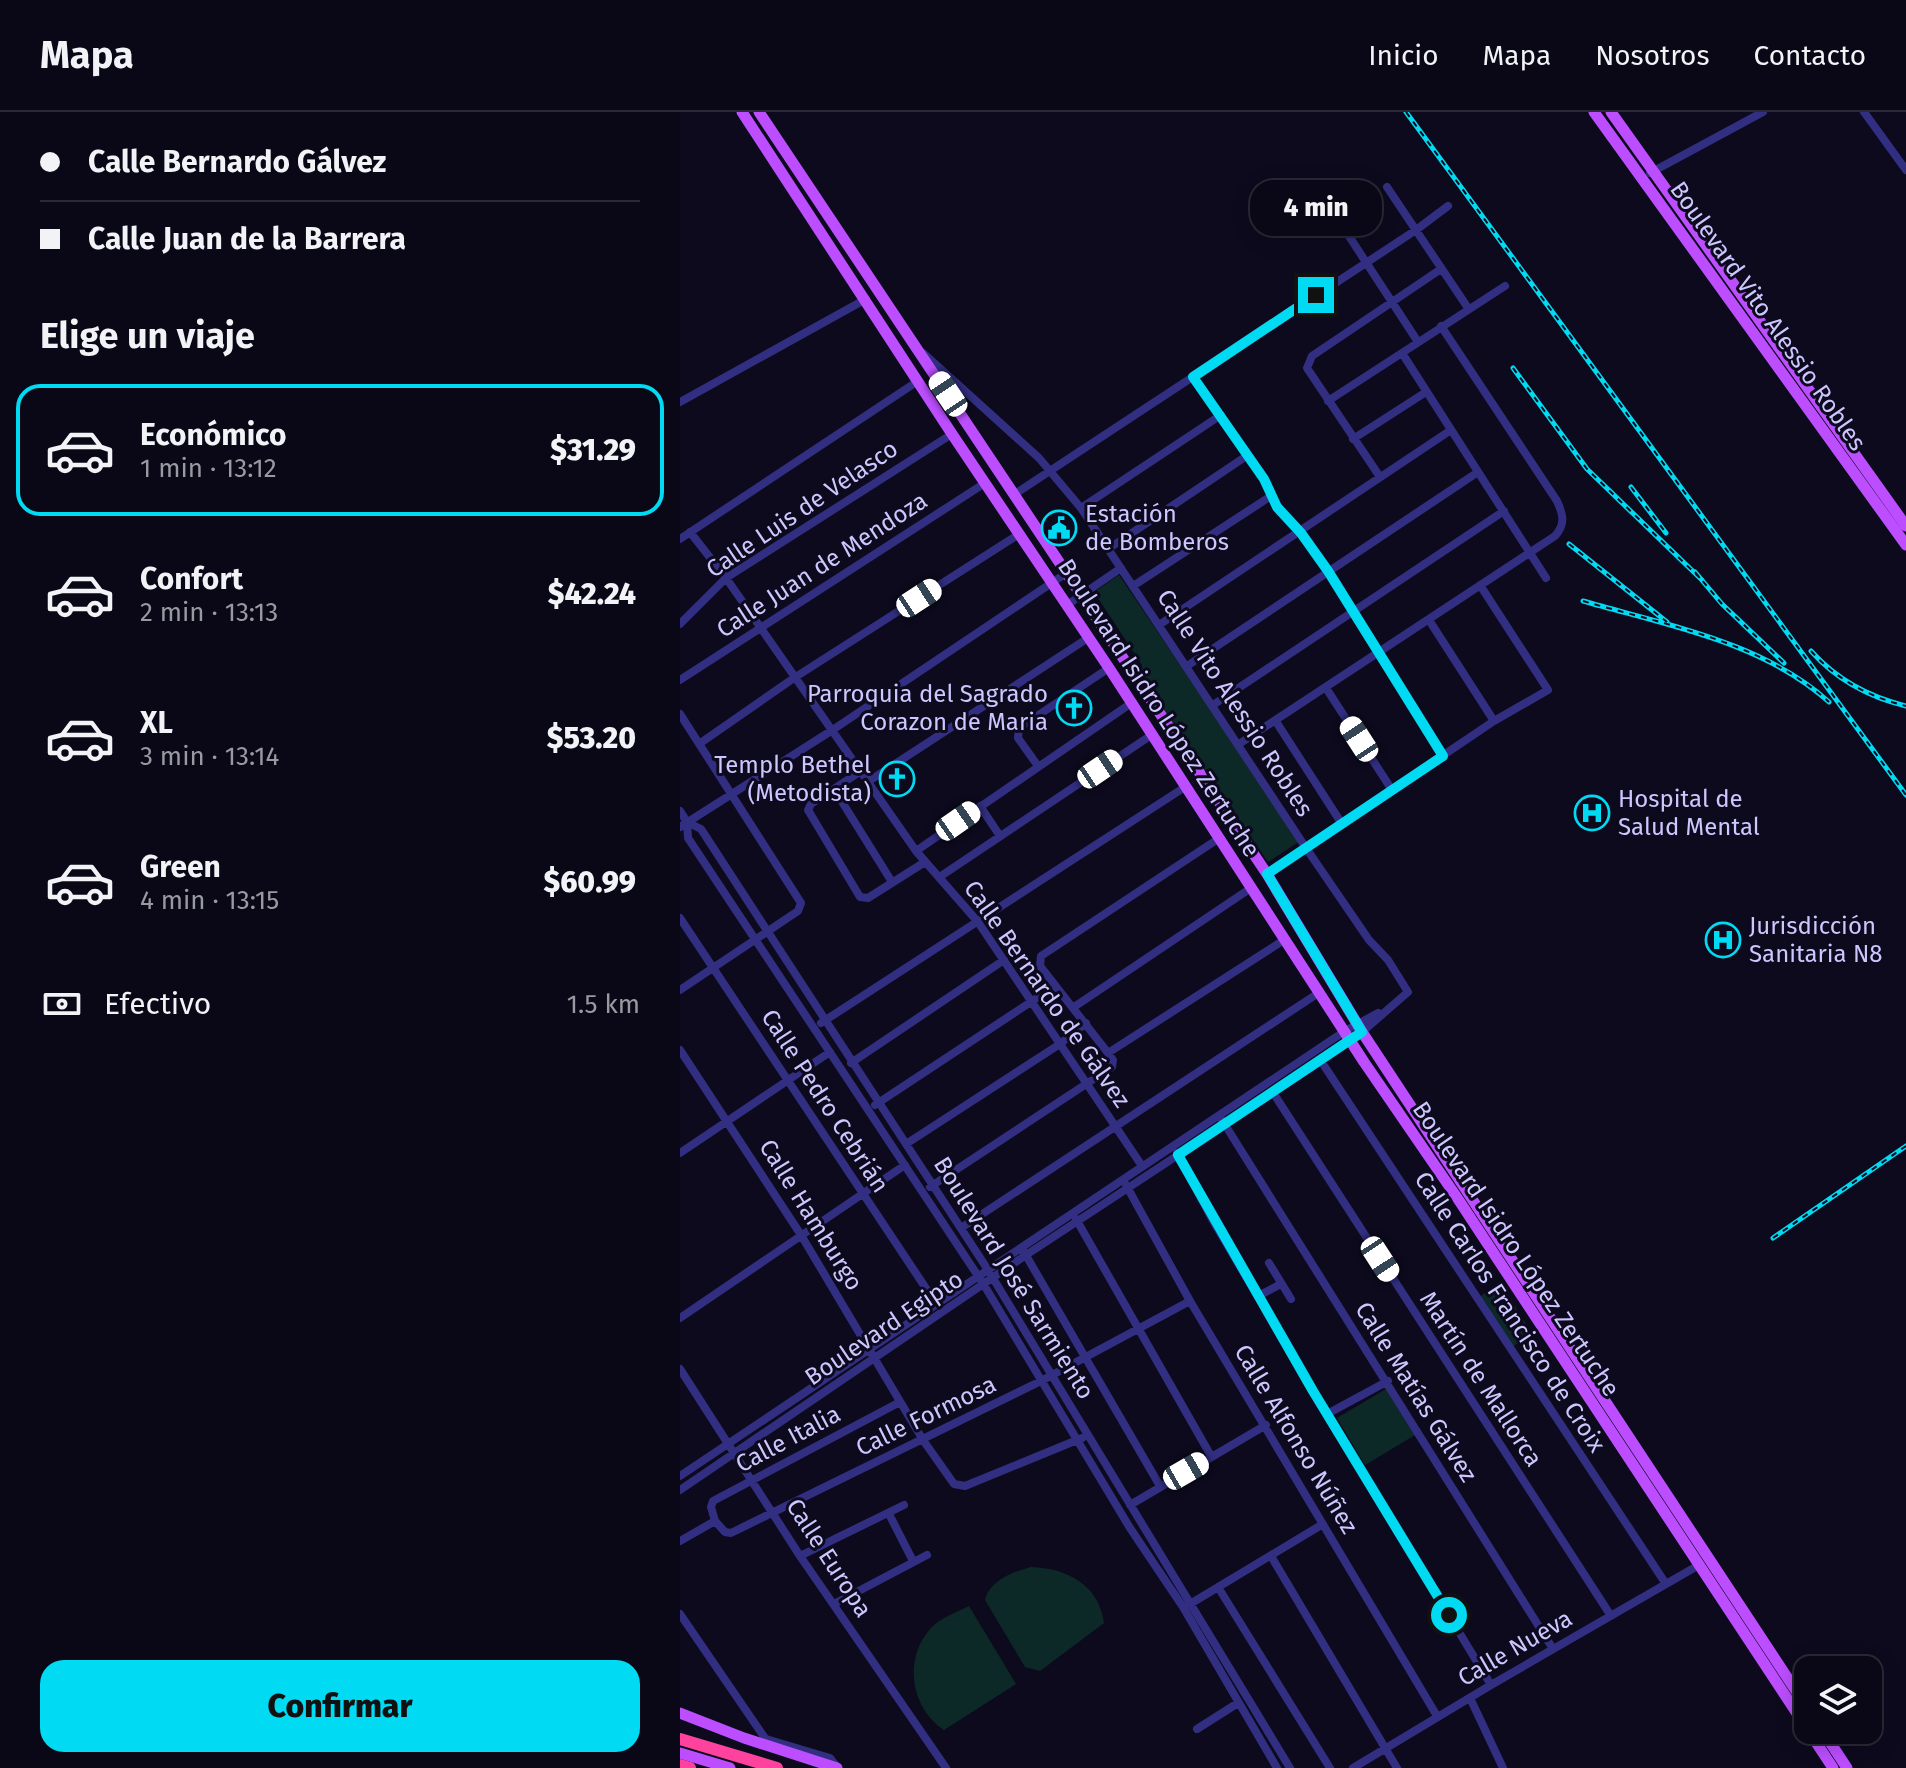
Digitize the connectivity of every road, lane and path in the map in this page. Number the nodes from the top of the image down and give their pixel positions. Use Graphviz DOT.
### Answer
graph roads {
  1 [pos="742,112"];
  2 [pos="759,112"];
  3 [pos="1594,112"];
  4 [pos="1611,112"];
  5 [pos="1763,112"];
  6 [pos="1864,112"];
  7 [pos="1619,123"];
  8 [pos="1608,132"];
  9 [pos="1906,170"];
  10 [pos="798,171"];
  11 [pos="1648,175"];
  12 [pos="786,178"];
  13 [pos="1387,187"];
  14 [pos="1448,206"];
  15 [pos="1332,210"];
  16 [pos="1416,230"];
  17 [pos="1365,262"];
  18 [pos="1441,269"];
  19 [pos="1505,286"];
  20 [pos="866,299"];
  21 [pos="1392,303"];
  22 [pos="1468,308"];
  23 [pos="1750,320"];
  24 [pos="1441,326"];
  25 [pos="1418,342"];
  26 [pos="914,345"];
  27 [pos="1402,353"];
  28 [pos="1193,377"];
  29 [pos="918,381"];
  30 [pos="1426,392"];
  31 [pos="1328,401"];
  32 [pos="680,402"];
  33 [pos="1221,415"];
  34 [pos="1451,430"];
  35 [pos="952,434"];
  36 [pos="1353,439"];
  37 [pos="1248,455"];
  38 [pos="1052,471"];
  39 [pos="1478,472"];
  40 [pos="1380,477"];
  41 [pos="985,483"];
  42 [pos="1015,494"];
  43 [pos="1271,496"];
  44 [pos="1081,508"];
  45 [pos="1504,511"];
  46 [pos="1906,526"];
  47 [pos="690,532"];
  48 [pos="1301,533"];
  49 [pos="1019,534"];
  50 [pos="680,539"];
  51 [pos="1906,545"];
  52 [pos="1108,549"];
  53 [pos="1529,552"];
  54 [pos="1121,568"];
  55 [pos="1328,571"];
  56 [pos="1068,572"];
  57 [pos="726,578"];
  58 [pos="1546,578"];
  59 [pos="1052,584"];
  60 [pos="1480,585"];
  61 [pos="1133,586"];
  62 [pos="1083,594"];
  63 [pos="1067,605"];
  64 [pos="1353,611"];
  65 [pos="1429,620"];
  66 [pos="680,624"];
  67 [pos="1159,625"];
  68 [pos="760,628"];
  69 [pos="1088,638"];
  70 [pos="1379,651"];
  71 [pos="1187,666"];
  72 [pos="1109,668"];
  73 [pos="794,678"];
  74 [pos="680,680"];
  75 [pos="1326,688"];
  76 [pos="1130,704"];
  77 [pos="1213,705"];
  78 [pos="680,714"];
  79 [pos="1275,720"];
  80 [pos="1494,721"];
  81 [pos="831,731"];
  82 [pos="1150,736"];
  83 [pos="699,744"];
  84 [pos="1239,744"];
  85 [pos="1443,756"];
  86 [pos="1038,766"];
  87 [pos="861,771"];
  88 [pos="869,781"];
  89 [pos="1185,787"];
  90 [pos="834,789"];
  91 [pos="1392,790"];
  92 [pos="731,796"];
  93 [pos="980,806"];
  94 [pos="680,811"];
  95 [pos="1342,824"];
  96 [pos="684,825"];
  97 [pos="1000,836"];
  98 [pos="1218,839"];
  99 [pos="1306,848"];
  100 [pos="916,851"];
  101 [pos="925,862"];
  102 [pos="1267,874"];
  103 [pos="941,876"];
  104 [pos="892,882"];
  105 [pos="1251,888"];
  106 [pos="680,918"];
  107 [pos="978,922"];
  108 [pos="766,932"];
  109 [pos="756,939"];
  110 [pos="1284,940"];
  111 [pos="1004,960"];
  112 [pos="714,967"];
  113 [pos="1055,986"];
  114 [pos="680,990"];
  115 [pos="1320,992"];
  116 [pos="1408,992"];
  117 [pos="1031,1002"];
  118 [pos="1074,1007"];
  119 [pos="824,1021"];
  120 [pos="1086,1023"];
  121 [pos="814,1028"];
  122 [pos="1359,1028"];
  123 [pos="1348,1036"];
  124 [pos="1060,1044"];
  125 [pos="680,1050"];
  126 [pos="830,1052"];
  127 [pos="1110,1056"];
  128 [pos="1321,1061"];
  129 [pos="851,1063"];
  130 [pos="787,1080"];
  131 [pos="1266,1083"];
  132 [pos="1087,1085"];
  133 [pos="1273,1093"];
  134 [pos="878,1103"];
  135 [pos="868,1109"];
  136 [pos="728,1120"];
  137 [pos="1222,1120"];
  138 [pos="1114,1125"];
  139 [pos="906,1144"];
  140 [pos="1173,1145"];
  141 [pos="680,1153"];
  142 [pos="1178,1155"];
  143 [pos="905,1165"];
  144 [pos="1142,1166"];
  145 [pos="1126,1184"];
  146 [pos="933,1185"];
  147 [pos="922,1191"];
  148 [pos="862,1194"];
  149 [pos="1075,1218"];
  150 [pos="961,1228"];
  151 [pos="801,1235"];
  152 [pos="1024,1252"];
  153 [pos="1269,1263"];
  154 [pos="991,1274"];
  155 [pos="981,1281"];
  156 [pos="1281,1284"];
  157 [pos="1258,1296"];
  158 [pos="1291,1299"];
  159 [pos="1190,1301"];
  160 [pos="937,1305"];
  161 [pos="680,1318"];
  162 [pos="1139,1328"];
  163 [pos="871,1349"];
  164 [pos="1085,1357"];
  165 [pos="876,1358"];
  166 [pos="680,1369"];
  167 [pos="1051,1375"];
  168 [pos="1041,1381"];
  169 [pos="1388,1381"];
  170 [pos="900,1402"];
  171 [pos="1327,1414"];
  172 [pos="1266,1425"];
  173 [pos="1087,1435"];
  174 [pos="923,1440"];
  175 [pos="1078,1441"];
  176 [pos="729,1443"];
  177 [pos="1631,1451"];
  178 [pos="736,1453"];
  179 [pos="1211,1456"];
  180 [pos="680,1476"];
  181 [pos="754,1481"];
  182 [pos="1160,1486"];
  183 [pos="680,1490"];
  184 [pos="904,1505"];
  185 [pos="1130,1505"];
  186 [pos="774,1512"];
  187 [pos="889,1514"];
  188 [pos="715,1521"];
  189 [pos="1323,1524"];
  190 [pos="680,1541"];
  191 [pos="927,1555"];
  192 [pos="800,1556"];
  193 [pos="1271,1556"];
  194 [pos="913,1561"];
  195 [pos="1699,1565"];
  196 [pos="1666,1584"];
  197 [pos="1218,1587"];
  198 [pos="834,1604"];
  199 [pos="1187,1605"];
  200 [pos="680,1614"];
  201 [pos="1611,1616"];
  202 [pos="1553,1649"];
  203 [pos="1491,1685"];
  204 [pos="1794,1689"];
  205 [pos="1470,1698"];
  206 [pos="1238,1703"];
  207 [pos="680,1713"];
  208 [pos="1437,1716"];
  209 [pos="680,1720"];
  210 [pos="1197,1729"];
  211 [pos="680,1742"];
  212 [pos="769,1743"];
  213 [pos="1831,1744"];
  214 [pos="1384,1747"];
  215 [pos="680,1753"];
  216 [pos="680,1765"];
  217 [pos="690,1768"];
  218 [pos="730,1768"];
  219 [pos="755,1768"];
  220 [pos="777,1768"];
  221 [pos="814,1768"];
  222 [pos="837,1768"];
  223 [pos="946,1768"];
  224 [pos="1277,1768"];
  225 [pos="1290,1768"];
  226 [pos="1330,1768"];
  227 [pos="1353,1768"];
  228 [pos="1397,1768"];
  229 [pos="1503,1768"];
  230 [pos="1833,1768"];
  231 [pos="1847,1768"];
  1 -- 12 [label="main road, Boulevard Isidro López Zertuche"];
  2 -- 10 [label="main road, Boulevard Isidro López Zertuche"];
  3 -- 8 [label="main road, Boulevard Vito Alessio Robles"];
  4 -- 7 [label="main road, Boulevard Vito Alessio Robles"];
  5 -- 11 [label="street"];
  6 -- 9 [label="street"];
  7 -- 8 [label="main road"];
  7 -- 11 [label="main road, Boulevard Vito Alessio Robles"];
  8 -- 11 [label="main road, Boulevard Vito Alessio Robles"];
  10 -- 12 [label="main road"];
  10 -- 26 [label="main road, Boulevard Isidro López Zertuche"];
  11 -- 23 [label="main road, Boulevard Vito Alessio Robles"];
  12 -- 20 [label="main road, Boulevard Isidro López Zertuche"];
  13 -- 16 [label="street"];
  14 -- 16 [label="street"];
  15 -- 17 [label="street"];
  16 -- 17 [label="street"];
  16 -- 18 [label="street"];
  17 -- 21 [label="street"];
  17 -- 28 [label="street"];
  18 -- 21 [label="street"];
  18 -- 22 [label="street"];
  19 -- 22 [label="street"];
  20 -- 29 [label="main road, Boulevard Isidro López Zertuche"];
  20 -- 32 [label="street"];
  21 -- 25 [label="street"];
  21 -- 31 [label="street"];
  22 -- 24 [label="street"];
  23 -- 46 [label="main road, Boulevard Vito Alessio Robles"];
  23 -- 51 [label="main road, Boulevard Vito Alessio Robles"];
  24 -- 25 [label="street"];
  24 -- 53 [label="street"];
  25 -- 27 [label="street"];
  26 -- 38 [label="street, Calle Vito Alessio Robles"];
  26 -- 42 [label="main road, Boulevard Isidro López Zertuche"];
  27 -- 30 [label="street"];
  27 -- 31 [label="street"];
  28 -- 33 [label="street"];
  28 -- 38 [label="street"];
  29 -- 35 [label="main road, Boulevard Isidro López Zertuche"];
  29 -- 47 [label="street"];
  30 -- 34 [label="street"];
  30 -- 36 [label="street"];
  31 -- 36 [label="street"];
  33 -- 37 [label="street"];
  33 -- 44 [label="street"];
  34 -- 39 [label="street"];
  34 -- 40 [label="street"];
  35 -- 41 [label="main road, Boulevard Isidro López Zertuche"];
  35 -- 57 [label="street, Calle Luis de Velasco"];
  36 -- 40 [label="street"];
  37 -- 43 [label="street"];
  37 -- 52 [label="street"];
  38 -- 42 [label="street"];
  38 -- 44 [label="street, Calle Vito Alessio Robles"];
  39 -- 45 [label="street"];
  39 -- 55 [label="street"];
  40 -- 48 [label="street"];
  41 -- 49 [label="main road, Boulevard Isidro López Zertuche"];
  41 -- 68 [label="street, Calle Juan de Mendoza"];
  42 -- 56 [label="main road, Boulevard Isidro López Zertuche"];
  43 -- 48 [label="street"];
  43 -- 61 [label="street"];
  44 -- 52 [label="street, Calle Vito Alessio Robles"];
  45 -- 53 [label="street"];
  45 -- 64 [label="street"];
  47 -- 50 [label="street"];
  47 -- 57 [label="street, Calle Bernardo de Gálvez"];
  48 -- 55 [label="street"];
  48 -- 67 [label="street"];
  49 -- 59 [label="main road, Boulevard Isidro López Zertuche"];
  49 -- 73 [label="street"];
  52 -- 54 [label="street, Calle Vito Alessio Robles"];
  53 -- 58 [label="street"];
  53 -- 60 [label="street"];
  54 -- 61 [label="street, Calle Vito Alessio Robles"];
  54 -- 62 [label="street"];
  55 -- 64 [label="street"];
  55 -- 71 [label="street"];
  56 -- 59 [label="street"];
  56 -- 62 [label="main road, Boulevard Isidro López Zertuche"];
  57 -- 66 [label="street, Calle Luis de Velasco"];
  57 -- 68 [label="street, Calle Bernardo de Gálvez"];
  59 -- 63 [label="main road, Boulevard Isidro López Zertuche"];
  59 -- 81 [label="street"];
  60 -- 65 [label="street"];
  60 -- 80 [label="street"];
  61 -- 67 [label="street, Calle Vito Alessio Robles"];
  62 -- 63 [label="street"];
  62 -- 102 [label="main road, Boulevard Isidro López Zertuche"];
  63 -- 69 [label="main road, Boulevard Isidro López Zertuche"];
  64 -- 70 [label="street"];
  64 -- 77 [label="street"];
  65 -- 70 [label="street"];
  65 -- 80 [label="street"];
  67 -- 71 [label="street, Calle Vito Alessio Robles"];
  68 -- 73 [label="street, Calle Bernardo de Gálvez"];
  68 -- 74 [label="street, Calle Juan de Mendoza"];
  69 -- 72 [label="main road, Boulevard Isidro López Zertuche"];
  69 -- 88 [label="street"];
  70 -- 75 [label="street"];
  70 -- 85 [label="street"];
  71 -- 77 [label="street, Calle Vito Alessio Robles"];
  72 -- 76 [label="main road, Boulevard Isidro López Zertuche"];
  72 -- 86 [label="street"];
  73 -- 81 [label="street, Calle Bernardo de Gálvez"];
  73 -- 83 [label="street"];
  75 -- 79 [label="street"];
  75 -- 91 [label="street"];
  76 -- 82 [label="main road, Boulevard Isidro López Zertuche"];
  76 -- 86 [label="street"];
  77 -- 84 [label="street, Calle Vito Alessio Robles"];
  78 -- 83 [label="street"];
  79 -- 84 [label="street"];
  79 -- 95 [label="street"];
  80 -- 85 [label="street"];
  81 -- 87 [label="street, Calle Bernardo de Gálvez"];
  81 -- 92 [label="street"];
  82 -- 89 [label="main road, Boulevard Isidro López Zertuche"];
  82 -- 97 [label="street"];
  83 -- 92 [label="street"];
  84 -- 99 [label="street, Calle Vito Alessio Robles"];
  85 -- 91 [label="street"];
  86 -- 93 [label="street"];
  87 -- 88 [label="street, Calle Bernardo de Gálvez"];
  87 -- 90 [label="street"];
  88 -- 100 [label="street, Calle Bernardo de Gálvez"];
  89 -- 98 [label="main road, Boulevard Isidro López Zertuche"];
  89 -- 107 [label="street"];
  90 -- 104 [label="street"];
  90 -- 104 [label="street"];
  91 -- 95 [label="street"];
  92 -- 96 [label="street"];
  92 -- 108 [label="street"];
  93 -- 97 [label="street"];
  93 -- 100 [label="street"];
  94 -- 96 [label="street, Boulevard José Sarmiento"];
  95 -- 99 [label="street"];
  96 -- 108 [label="street, Boulevard José Sarmiento"];
  96 -- 109 [label="street, Boulevard José Sarmiento"];
  97 -- 103 [label="street"];
  98 -- 105 [label="main road, Boulevard Isidro López Zertuche"];
  98 -- 113 [label="street"];
  99 -- 102 [label="street"];
  99 -- 116 [label="street, Calle Vito Alessio Robles"];
  100 -- 101 [label="street, Calle Bernardo de Gálvez"];
  101 -- 103 [label="street, Calle Bernardo de Gálvez"];
  101 -- 104 [label="street"];
  102 -- 122 [label="main road, Boulevard Isidro López Zertuche"];
  103 -- 107 [label="street, Calle Bernardo de Gálvez"];
  105 -- 110 [label="main road, Boulevard Isidro López Zertuche"];
  105 -- 118 [label="street"];
  106 -- 112 [label="street, Calle Pedro Cebrián"];
  107 -- 111 [label="street, Calle Bernardo de Gálvez"];
  107 -- 119 [label="street"];
  108 -- 109 [label="street"];
  108 -- 119 [label="street, Boulevard José Sarmiento"];
  109 -- 112 [label="street"];
  109 -- 121 [label="street, Boulevard José Sarmiento"];
  110 -- 115 [label="main road, Boulevard Isidro López Zertuche"];
  110 -- 127 [label="street"];
  111 -- 117 [label="street, Calle Bernardo de Gálvez"];
  111 -- 129 [label="street"];
  112 -- 114 [label="street"];
  112 -- 130 [label="street, Calle Pedro Cebrián"];
  113 -- 117 [label="street"];
  113 -- 118 [label="street"];
  115 -- 123 [label="main road, Boulevard Isidro López Zertuche"];
  115 -- 138 [label="street"];
  116 -- 122 [label="street, Boulevard Egipto"];
  117 -- 124 [label="street, Calle Bernardo de Gálvez"];
  117 -- 134 [label="street"];
  118 -- 120 [label="street"];
  119 -- 121 [label="street"];
  119 -- 129 [label="street, Boulevard José Sarmiento"];
  120 -- 124 [label="street"];
  120 -- 127 [label="street"];
  121 -- 126 [label="street, Boulevard José Sarmiento"];
  122 -- 123 [label="street, Boulevard Egipto"];
  122 -- 177 [label="main road, Boulevard Isidro López Zertuche"];
  123 -- 128 [label="street, Boulevard Egipto"];
  123 -- 131 [label="street, Boulevard Egipto"];
  123 -- 177 [label="main road, Boulevard Isidro López Zertuche"];
  124 -- 132 [label="street, Calle Bernardo de Gálvez"];
  124 -- 139 [label="street"];
  125 -- 136 [label="street, Calle Hamburgo"];
  126 -- 130 [label="street"];
  126 -- 135 [label="street, Boulevard José Sarmiento"];
  127 -- 132 [label="street"];
  128 -- 133 [label="street, Boulevard Egipto"];
  128 -- 196 [label="street, Calle Carlos Francisco de Croix"];
  129 -- 134 [label="street, Boulevard José Sarmiento"];
  130 -- 136 [label="street"];
  130 -- 148 [label="street, Calle Pedro Cebrián"];
  131 -- 133 [label="street, Martín de Mallorca"];
  131 -- 137 [label="street, Boulevard Egipto"];
  132 -- 138 [label="street, Calle Bernardo de Gálvez"];
  132 -- 146 [label="street"];
  133 -- 137 [label="street, Boulevard Egipto"];
  133 -- 201 [label="street, Martín de Mallorca"];
  134 -- 135 [label="street"];
  134 -- 139 [label="street, Boulevard José Sarmiento"];
  135 -- 143 [label="street, Boulevard José Sarmiento"];
  136 -- 141 [label="street"];
  136 -- 151 [label="street, Calle Hamburgo"];
  137 -- 140 [label="street, Boulevard Egipto"];
  137 -- 142 [label="street, Boulevard Egipto"];
  137 -- 169 [label="street, Calle Matías Gálvez"];
  138 -- 144 [label="street, Calle Bernardo de Gálvez"];
  138 -- 150 [label="street"];
  139 -- 146 [label="street, Boulevard José Sarmiento"];
  140 -- 142 [label="street"];
  140 -- 144 [label="street, Boulevard Egipto"];
  142 -- 145 [label="street, Boulevard Egipto"];
  142 -- 157 [label="street"];
  143 -- 147 [label="street, Boulevard José Sarmiento"];
  143 -- 148 [label="street"];
  144 -- 145 [label="street, Boulevard Egipto"];
  145 -- 149 [label="street, Boulevard Egipto"];
  145 -- 159 [label="street, Calle Alfonso Núñez"];
  146 -- 147 [label="street"];
  146 -- 150 [label="street, Boulevard José Sarmiento"];
  147 -- 155 [label="street, Boulevard José Sarmiento"];
  148 -- 151 [label="street"];
  148 -- 160 [label="street, Calle Pedro Cebrián"];
  149 -- 152 [label="street, Boulevard Egipto"];
  149 -- 162 [label="street"];
  150 -- 154 [label="street, Boulevard José Sarmiento"];
  151 -- 161 [label="street"];
  151 -- 163 [label="street, Calle Hamburgo"];
  152 -- 154 [label="street, Boulevard Egipto"];
  152 -- 164 [label="street"];
  153 -- 156 [label="street"];
  154 -- 155 [label="street, Boulevard Egipto"];
  154 -- 167 [label="street, Boulevard José Sarmiento"];
  155 -- 160 [label="street, Boulevard Egipto"];
  155 -- 165 [label="street, Boulevard Egipto"];
  155 -- 168 [label="street, Boulevard José Sarmiento"];
  156 -- 157 [label="street"];
  156 -- 158 [label="street"];
  157 -- 171 [label="street"];
  159 -- 162 [label="street, Calle Formosa"];
  159 -- 172 [label="street, Calle Alfonso Núñez"];
  160 -- 163 [label="street, Boulevard Egipto"];
  162 -- 164 [label="street, Calle Formosa"];
  162 -- 179 [label="street"];
  163 -- 165 [label="street, Calle Hamburgo"];
  163 -- 176 [label="street, Boulevard Egipto"];
  164 -- 167 [label="street, Calle Formosa"];
  164 -- 182 [label="street"];
  165 -- 170 [label="street, Calle Hamburgo"];
  165 -- 178 [label="street, Boulevard Egipto"];
  166 -- 176 [label="street, Calle Europa"];
  167 -- 168 [label="street, Calle Formosa"];
  167 -- 173 [label="street, Boulevard José Sarmiento"];
  168 -- 174 [label="street, Calle Formosa"];
  168 -- 175 [label="street, Boulevard José Sarmiento"];
  169 -- 171 [label="street"];
  169 -- 202 [label="street, Calle Matías Gálvez"];
  170 -- 174 [label="street, Calle Hamburgo"];
  170 -- 181 [label="street, Calle Italia"];
  171 -- 203 [label="street"];
  172 -- 179 [label="street"];
  172 -- 189 [label="street, Calle Alfonso Núñez"];
  173 -- 175 [label="street, Calle Hamburgo"];
  173 -- 185 [label="street, Boulevard José Sarmiento"];
  174 -- 175 [label="street, Calle Hamburgo"];
  174 -- 186 [label="street, Calle Formosa"];
  175 -- 199 [label="street, Boulevard José Sarmiento"];
  176 -- 178 [label="street, Calle Europa"];
  176 -- 180 [label="street, Boulevard Egipto"];
  177 -- 195 [label="main road, Boulevard Isidro López Zertuche"];
  177 -- 204 [label="main road, Boulevard Isidro López Zertuche"];
  178 -- 181 [label="street, Calle Europa"];
  178 -- 183 [label="street, Boulevard Egipto"];
  179 -- 182 [label="street"];
  181 -- 186 [label="street, Calle Europa"];
  181 -- 188 [label="street, Calle Italia"];
  182 -- 185 [label="street"];
  184 -- 187 [label="street"];
  185 -- 199 [label="street, Boulevard José Sarmiento"];
  186 -- 188 [label="street, Calle Formosa"];
  186 -- 192 [label="street, Calle Europa"];
  187 -- 192 [label="street"];
  187 -- 194 [label="street"];
  188 -- 190 [label="street"];
  189 -- 193 [label="street"];
  189 -- 208 [label="street, Calle Alfonso Núñez"];
  191 -- 194 [label="street"];
  192 -- 198 [label="street, Calle Europa"];
  193 -- 197 [label="street"];
  193 -- 214 [label="street"];
  194 -- 198 [label="street"];
  195 -- 196 [label="street, Calle Nueva"];
  195 -- 230 [label="main road, Boulevard Isidro López Zertuche"];
  196 -- 201 [label="street, Calle Nueva"];
  197 -- 199 [label="street"];
  197 -- 226 [label="street"];
  198 -- 223 [label="street, Calle Europa"];
  199 -- 206 [label="street, Boulevard José Sarmiento"];
  199 -- 225 [label="street, Boulevard José Sarmiento"];
  200 -- 212 [label="street"];
  201 -- 202 [label="street, Calle Nueva"];
  202 -- 203 [label="street, Calle Nueva"];
  203 -- 205 [label="street, Calle Nueva"];
  205 -- 208 [label="street, Calle Nueva"];
  205 -- 229 [label="street"];
  206 -- 210 [label="street"];
  206 -- 224 [label="street, Boulevard José Sarmiento"];
  207 -- 212 [label="main road"];
  208 -- 214 [label="street, Calle Nueva"];
  209 -- 221 [label="main road"];
  211 -- 219 [label="main road"];
  211 -- 220 [label="highway"];
  212 -- 222 [label="main road"];
  213 -- 231 [label="main road"];
  214 -- 227 [label="street, Calle Nueva"];
  214 -- 228 [label="street"];
  215 -- 218 [label="main road"];
  216 -- 217 [label="highway"];
}
